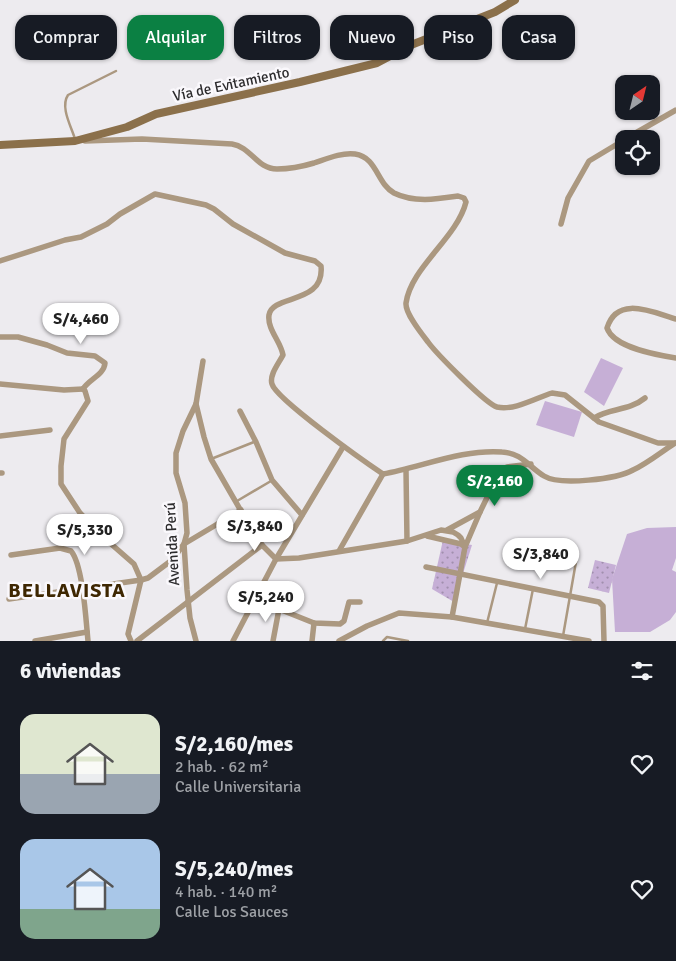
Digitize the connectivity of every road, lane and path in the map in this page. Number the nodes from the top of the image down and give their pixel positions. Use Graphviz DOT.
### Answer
graph roads {
  1 [pos="515,0"];
  2 [pos="116,71"];
  3 [pos="676,110"];
  4 [pos="641,130"];
  5 [pos="75,141"];
  6 [pos="0,145"];
  7 [pos="615,145"];
  8 [pos="561,224"];
  9 [pos="0,261"];
  10 [pos="676,319"];
  11 [pos="0,337"];
  12 [pos="676,358"];
  13 [pos="203,361"];
  14 [pos="0,384"];
  15 [pos="83,389"];
  16 [pos="645,398"];
  17 [pos="196,404"];
  18 [pos="240,411"];
  19 [pos="594,418"];
  20 [pos="50,430"];
  21 [pos="0,436"];
  22 [pos="256,442"];
  23 [pos="675,443"];
  24 [pos="343,447"];
  25 [pos="212,459"];
  26 [pos="531,464"];
  27 [pos="406,470"];
  28 [pos="383,474"];
  29 [pos="272,480"];
  30 [pos="236,502"];
  31 [pos="241,510"];
  32 [pos="480,512"];
  33 [pos="302,515"];
  34 [pos="447,530"];
  35 [pos="427,536"];
  36 [pos="407,541"];
  37 [pos="184,544"];
  38 [pos="262,544"];
  39 [pos="465,547"];
  40 [pos="339,551"];
  41 [pos="11,555"];
  42 [pos="577,556"];
  43 [pos="276,558"];
  44 [pos="426,567"];
  45 [pos="461,574"];
  46 [pos="141,580"];
  47 [pos="497,582"];
  48 [pos="82,588"];
  49 [pos="532,589"];
  50 [pos="570,596"];
  51 [pos="8,599"];
  52 [pos="188,602"];
  53 [pos="360,602"];
  54 [pos="252,603"];
  55 [pos="280,609"];
  56 [pos="452,617"];
  57 [pos="487,622"];
  58 [pos="314,623"];
  59 [pos="525,629"];
  60 [pos="87,632"];
  61 [pos="563,636"];
  62 [pos="35,641"];
  63 [pos="88,641"];
  64 [pos="131,641"];
  65 [pos="138,641"];
  66 [pos="196,641"];
  67 [pos="233,641"];
  68 [pos="273,641"];
  69 [pos="312,641"];
  70 [pos="340,641"];
  71 [pos="383,641"];
  72 [pos="408,641"];
  73 [pos="589,641"];
  74 [pos="604,641"];
  1 -- 5 [label="main road, Vía de Evitamiento"];
  2 -- 5 [label="lane"];
  3 -- 4 [label="street"];
  5 -- 6 [label="main road, Vía de Evitamiento"];
  5 -- 19 [label="street"];
  7 -- 8 [label="street"];
  9 -- 24 [label="street"];
  10 -- 12 [label="street"];
  11 -- 15 [label="street"];
  13 -- 17 [label="street, Avenida Perú"];
  14 -- 15 [label="street"];
  15 -- 46 [label="street"];
  16 -- 19 [label="street"];
  17 -- 25 [label="street"];
  17 -- 37 [label="street, Avenida Perú"];
  18 -- 22 [label="street"];
  19 -- 23 [label="street"];
  20 -- 21 [label="street"];
  22 -- 25 [label="lane"];
  22 -- 29 [label="street"];
  23 -- 26 [label="street"];
  24 -- 28 [label="street"];
  24 -- 33 [label="street"];
  25 -- 30 [label="street"];
  26 -- 27 [label="street"];
  26 -- 32 [label="street"];
  27 -- 28 [label="street"];
  27 -- 36 [label="street"];
  28 -- 40 [label="street"];
  29 -- 30 [label="lane"];
  29 -- 33 [label="street"];
  30 -- 31 [label="street"];
  31 -- 37 [label="street"];
  31 -- 38 [label="street"];
  32 -- 34 [label="street"];
  32 -- 39 [label="street"];
  33 -- 43 [label="street"];
  34 -- 35 [label="street"];
  34 -- 39 [label="street"];
  35 -- 36 [label="street"];
  35 -- 39 [label="street"];
  36 -- 40 [label="street"];
  37 -- 46 [label="street"];
  37 -- 52 [label="street, Avenida Perú"];
  38 -- 43 [label="street"];
  38 -- 52 [label="street"];
  39 -- 45 [label="street"];
  40 -- 43 [label="street"];
  41 -- 48 [label="street"];
  42 -- 50 [label="lane"];
  43 -- 54 [label="street"];
  44 -- 45 [label="street"];
  45 -- 47 [label="street"];
  45 -- 56 [label="street"];
  46 -- 48 [label="street"];
  46 -- 64 [label="street"];
  47 -- 49 [label="street"];
  47 -- 57 [label="lane"];
  48 -- 51 [label="street"];
  48 -- 60 [label="street"];
  49 -- 50 [label="street"];
  49 -- 59 [label="lane"];
  50 -- 61 [label="lane"];
  50 -- 74 [label="street"];
  52 -- 65 [label="street"];
  52 -- 66 [label="street, Avenida Perú"];
  53 -- 58 [label="street"];
  54 -- 55 [label="street"];
  54 -- 67 [label="street"];
  55 -- 58 [label="street"];
  55 -- 68 [label="street"];
  56 -- 57 [label="street"];
  56 -- 70 [label="street"];
  57 -- 59 [label="street"];
  58 -- 69 [label="street"];
  59 -- 61 [label="street"];
  60 -- 62 [label="street"];
  60 -- 63 [label="street"];
  61 -- 73 [label="street"];
  71 -- 72 [label="lane"];
}
